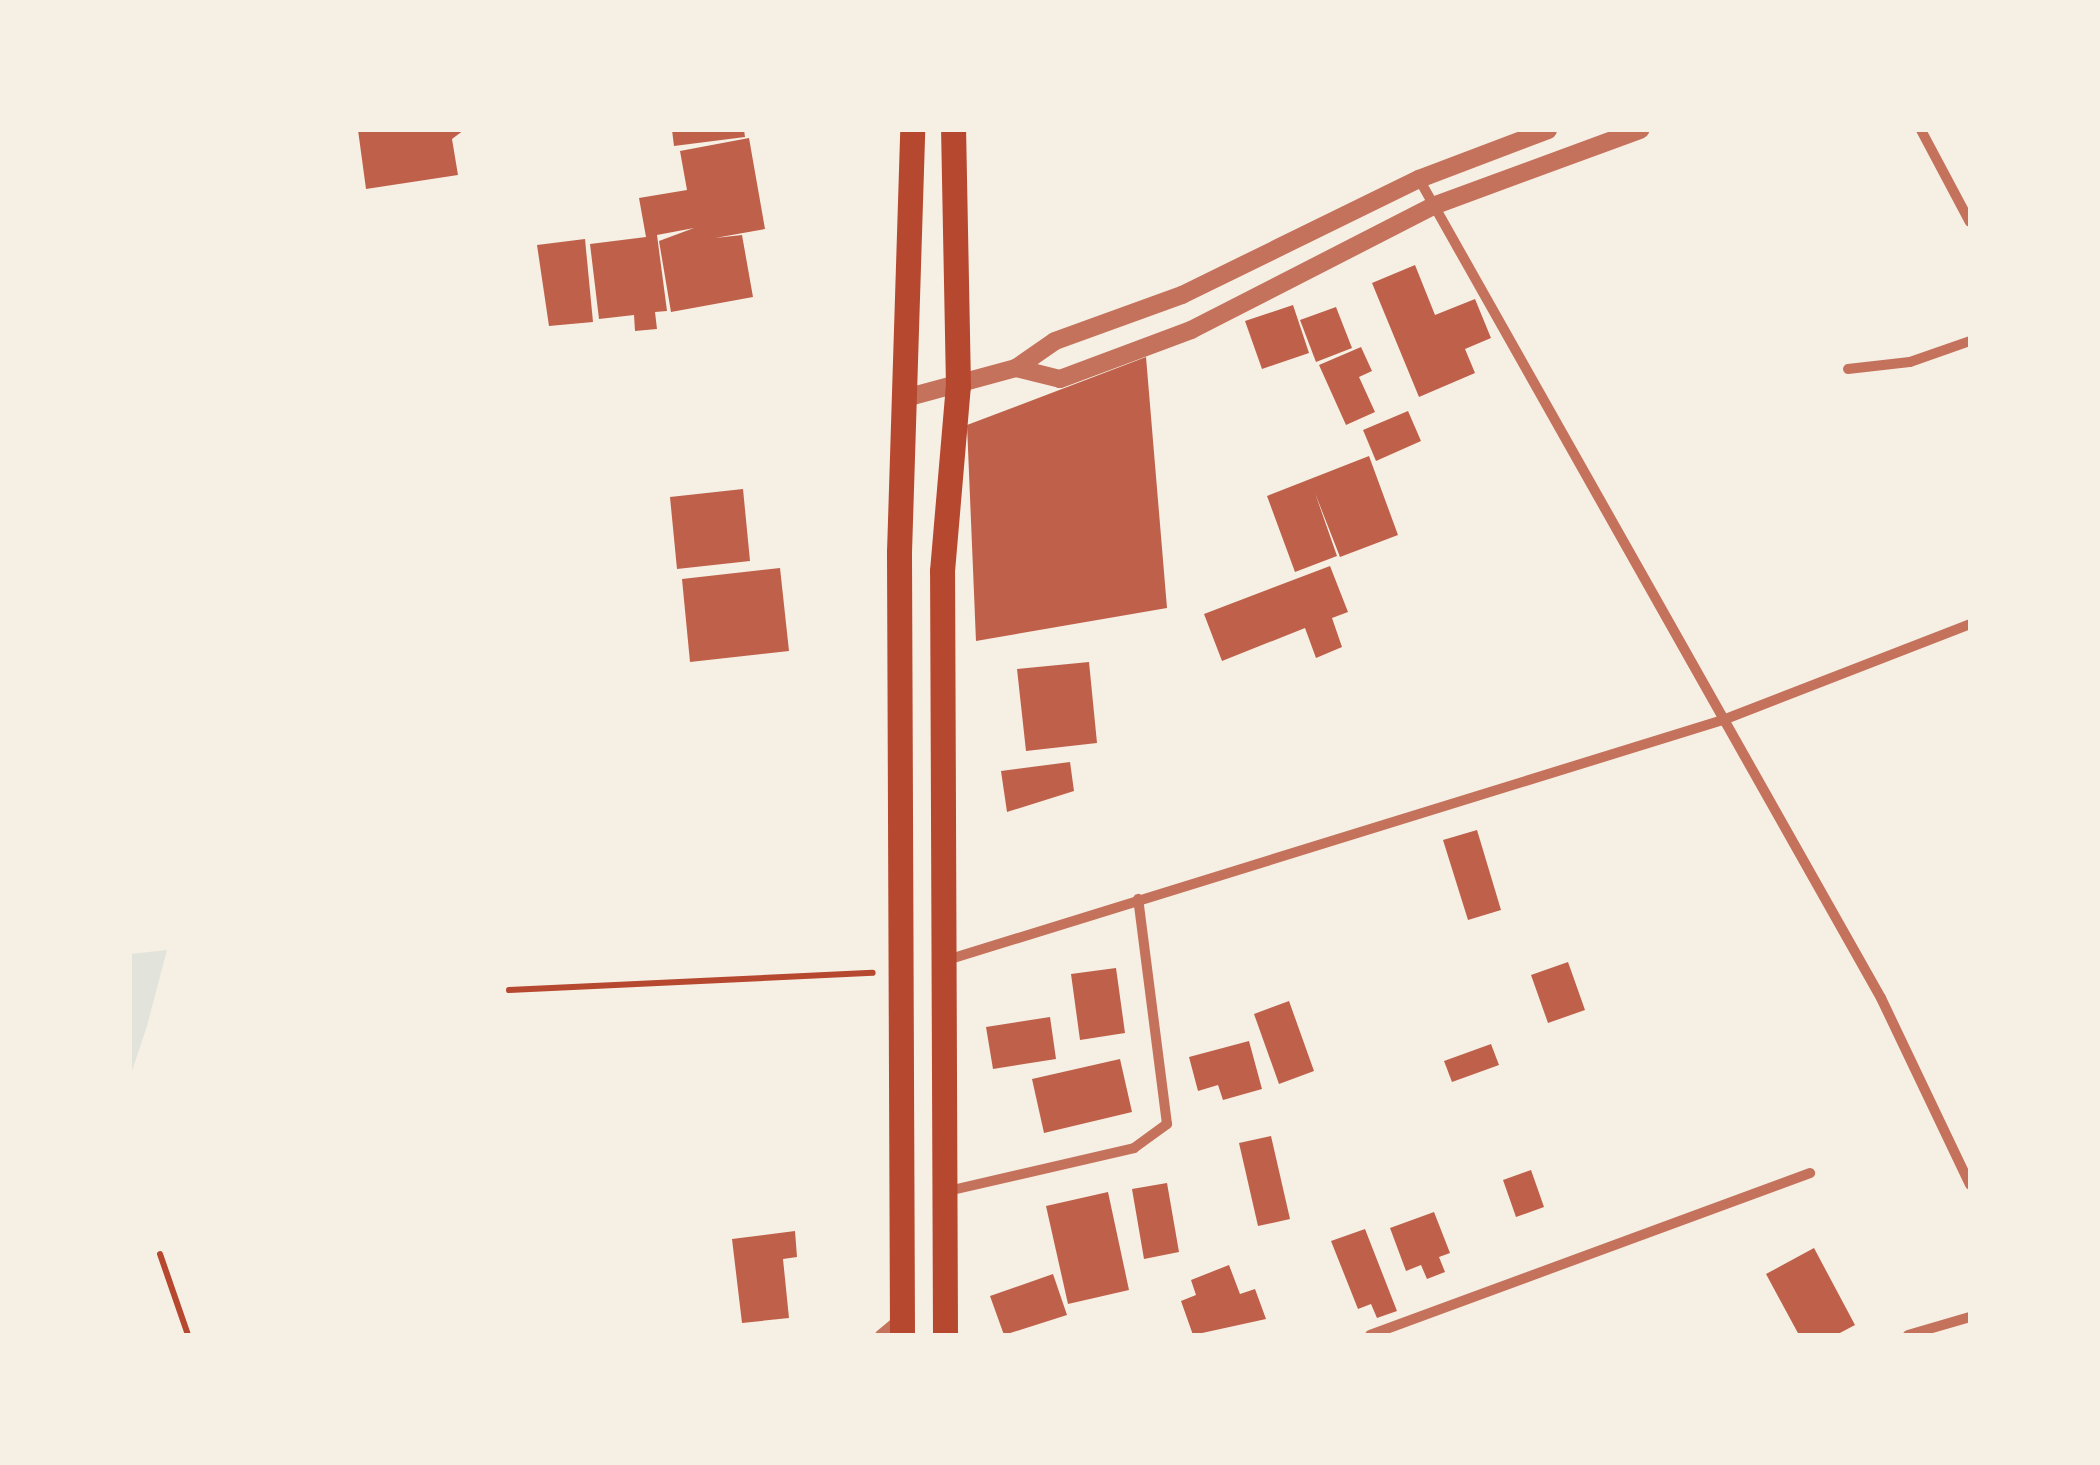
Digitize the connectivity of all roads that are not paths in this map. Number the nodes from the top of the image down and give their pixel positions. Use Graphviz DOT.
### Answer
graph roads {
  1 [pos="912,130"];
  2 [pos="953,130"];
  3 [pos="1548,130"];
  4 [pos="1640,130"];
  5 [pos="1922,130"];
  6 [pos="1418,179"];
  7 [pos="1433,206"];
  8 [pos="1970,222"];
  9 [pos="1182,295"];
  10 [pos="1191,330"];
  11 [pos="1970,341"];
  12 [pos="1016,368"];
  13 [pos="1848,369"];
  14 [pos="958,386"];
  15 [pos="909,397"];
  16 [pos="1970,624"];
  17 [pos="1724,720"];
  18 [pos="1138,900"];
  19 [pos="941,962"];
  20 [pos="1810,1173"];
  21 [pos="1970,1184"];
  22 [pos="942,1192"];
  23 [pos="1970,1317"];
  24 [pos="902,1325"];
  25 [pos="880,1335"];
  26 [pos="945,1335"];
  27 [pos="1370,1335"];
  28 [pos="1908,1335"];
  1 -- 15 [label="main road"];
  2 -- 14 [label="main road"];
  3 -- 6 [label="street"];
  4 -- 7 [label="street"];
  5 -- 8 [label="street"];
  6 -- 7 [label="street"];
  6 -- 9 [label="street"];
  7 -- 10 [label="street"];
  7 -- 17 [label="street"];
  9 -- 10 [label="street"];
  9 -- 12 [label="street"];
  10 -- 12 [label="street"];
  11 -- 13 [label="street"];
  12 -- 14 [label="street"];
  14 -- 15 [label="street"];
  14 -- 19 [label="main road"];
  15 -- 24 [label="main road"];
  16 -- 17 [label="street"];
  17 -- 18 [label="street"];
  17 -- 21 [label="street"];
  18 -- 19 [label="street"];
  18 -- 22 [label="street"];
  19 -- 22 [label="main road"];
  20 -- 27 [label="street"];
  22 -- 26 [label="main road"];
  23 -- 28 [label="street"];
  24 -- 25 [label="street"];
}
